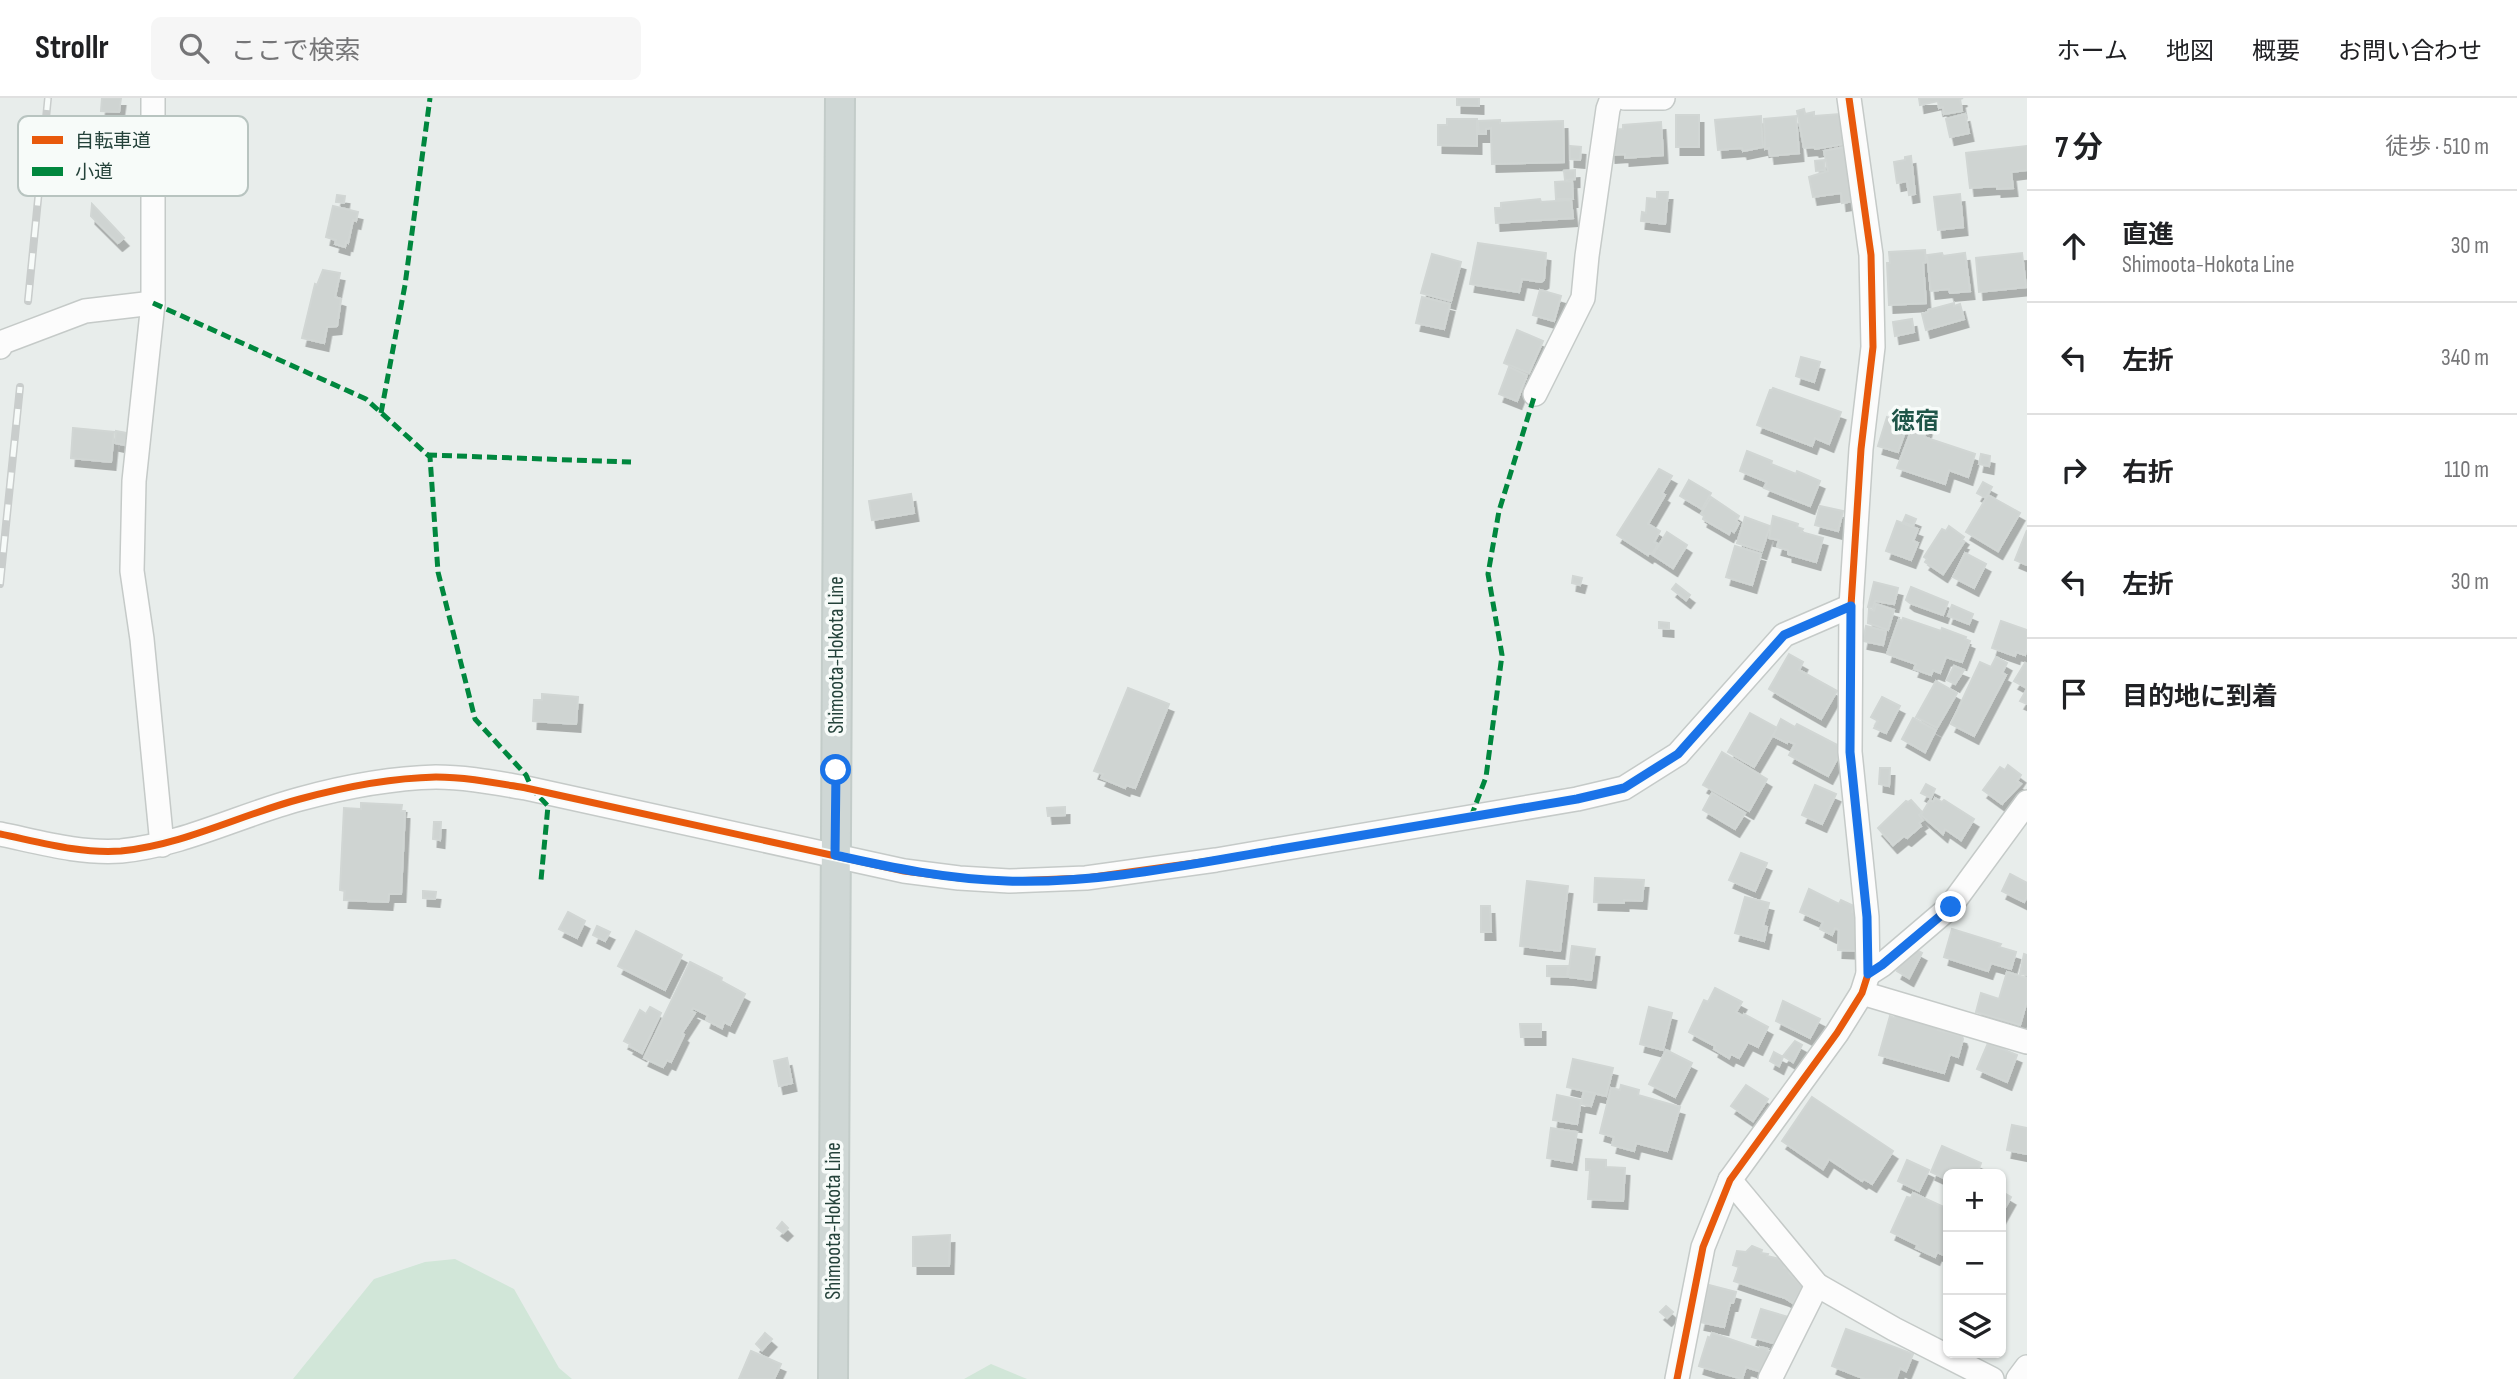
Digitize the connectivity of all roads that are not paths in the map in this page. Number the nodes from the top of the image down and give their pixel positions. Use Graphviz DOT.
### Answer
graph roads {
  1 [pos="153,98"];
  2 [pos="840,98"];
  3 [pos="1612,98"];
  4 [pos="1625,98"];
  5 [pos="1663,98"];
  6 [pos="1849,98"];
  7 [pos="153,116"];
  8 [pos="153,196"];
  9 [pos="153,303"];
  10 [pos="1,343"];
  11 [pos="1535,394"];
  12 [pos="1851,606"];
  13 [pos="2027,802"];
  14 [pos="0,834"];
  15 [pos="162,845"];
  16 [pos="835,855"];
  17 [pos="1865,984"];
  18 [pos="2027,1042"];
  19 [pos="1730,1180"];
  20 [pos="1816,1285"];
  21 [pos="2027,1367"];
  22 [pos="833,1379"];
  23 [pos="1677,1379"];
  24 [pos="1770,1379"];
  25 [pos="1992,1379"];
  26 [pos="2018,1379"];
  1 -- 7 [label="street"];
  2 -- 16 [label="main road, Shimoota-Hokota Line"];
  3 -- 11 [label="street"];
  4 -- 5 [label="street"];
  6 -- 12 [label="street"];
  8 -- 9 [label="street"];
  9 -- 10 [label="street"];
  9 -- 15 [label="street"];
  12 -- 16 [label="street"];
  12 -- 17 [label="street"];
  13 -- 17 [label="street"];
  14 -- 15 [label="street"];
  15 -- 16 [label="street"];
  16 -- 22 [label="main road, Shimoota-Hokota Line"];
  17 -- 18 [label="street"];
  17 -- 19 [label="street"];
  19 -- 20 [label="street"];
  19 -- 23 [label="street"];
  20 -- 24 [label="street"];
  20 -- 25 [label="street"];
  21 -- 26 [label="street"];
}
